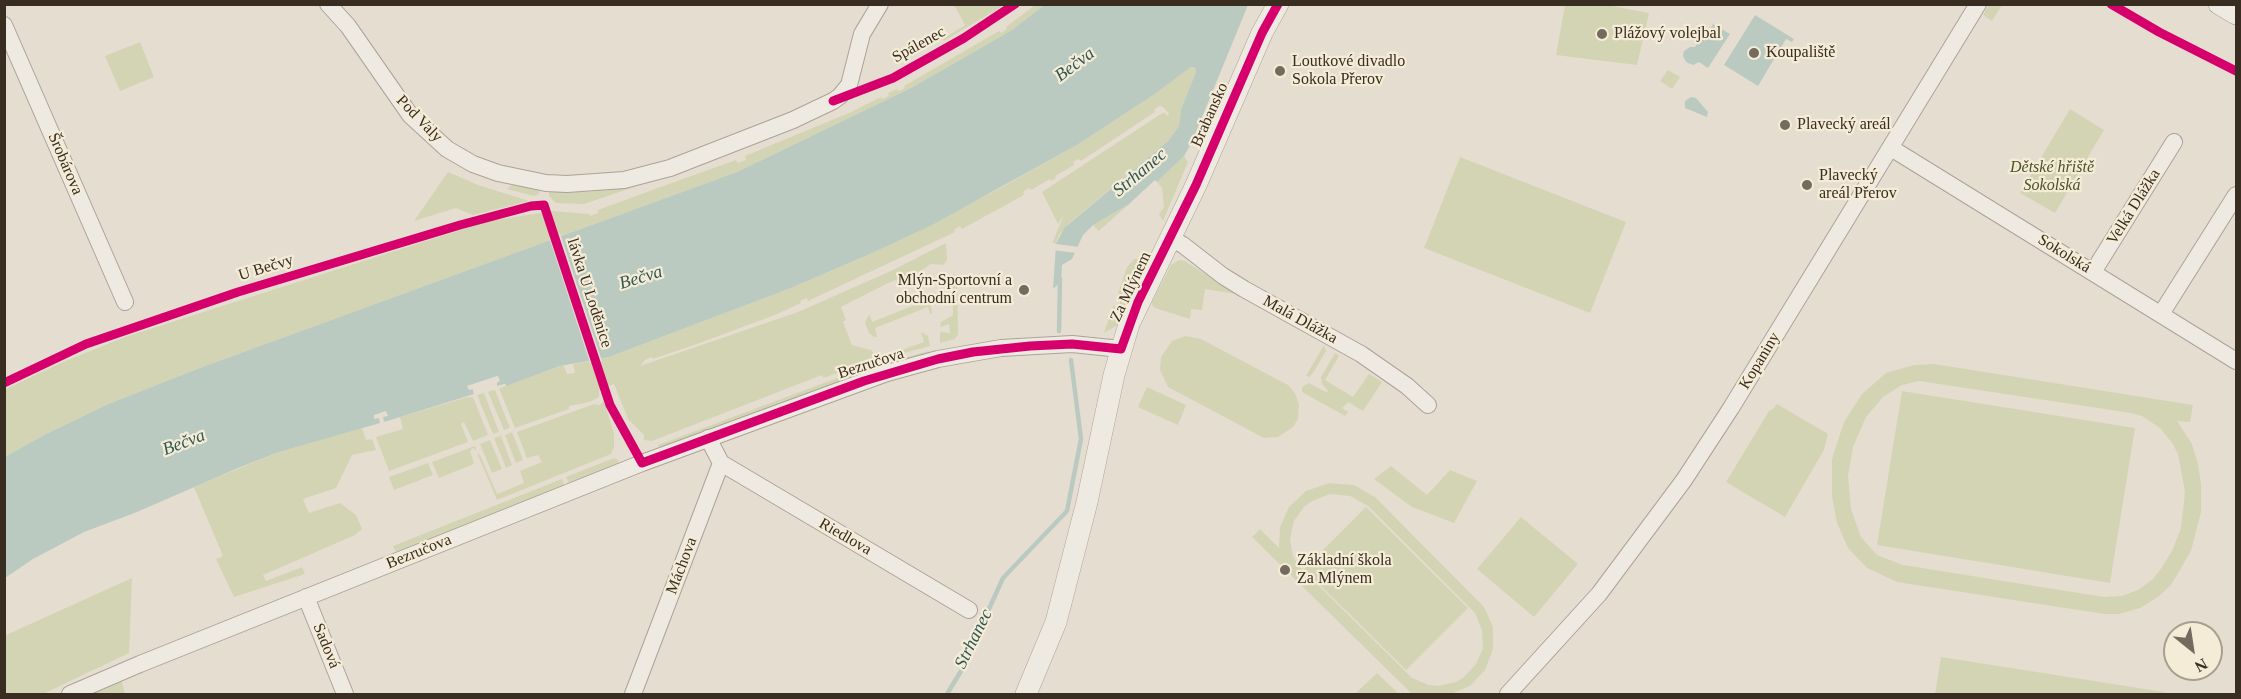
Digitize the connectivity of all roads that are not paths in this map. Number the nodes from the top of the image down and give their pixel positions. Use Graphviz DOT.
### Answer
graph roads {
  1 [pos="328,4"];
  2 [pos="880,4"];
  3 [pos="1278,4"];
  4 [pos="1978,4"];
  5 [pos="2218,4"];
  6 [pos="2236,14"];
  7 [pos="4,25"];
  8 [pos="2174,142"];
  9 [pos="1891,148"];
  10 [pos="2236,195"];
  11 [pos="1170,238"];
  12 [pos="2093,272"];
  13 [pos="125,302"];
  14 [pos="2161,314"];
  15 [pos="1121,349"];
  16 [pos="2236,361"];
  17 [pos="1428,405"];
  18 [pos="708,438"];
  19 [pos="721,464"];
  20 [pos="306,597"];
  21 [pos="969,610"];
  22 [pos="70,694"];
  23 [pos="345,694"];
  24 [pos="633,694"];
  25 [pos="1026,694"];
  26 [pos="1508,694"];
  1 -- 2 [label="street, Pod Valy"];
  3 -- 11 [label="street, Brabansko"];
  4 -- 9 [label="street, Kopaniny"];
  5 -- 6 [label="street"];
  7 -- 13 [label="street, Šrobárova"];
  8 -- 12 [label="street, Velká Dlážka"];
  9 -- 12 [label="street, Sokolská"];
  9 -- 26 [label="street, Kopaniny"];
  10 -- 14 [label="street"];
  11 -- 15 [label="street, Za Mlýnem"];
  11 -- 17 [label="street, Malá Dlážka"];
  12 -- 14 [label="street, Sokolská"];
  14 -- 16 [label="street, Sokolská"];
  15 -- 18 [label="street, Bezručova"];
  15 -- 25 [label="street, Za Mlýnem"];
  18 -- 19 [label="street"];
  18 -- 20 [label="street, Bezručova"];
  19 -- 21 [label="street, Riedlova"];
  19 -- 24 [label="street, Máchova"];
  20 -- 22 [label="street, Bezručova"];
  20 -- 23 [label="street, Sadová"];
}
